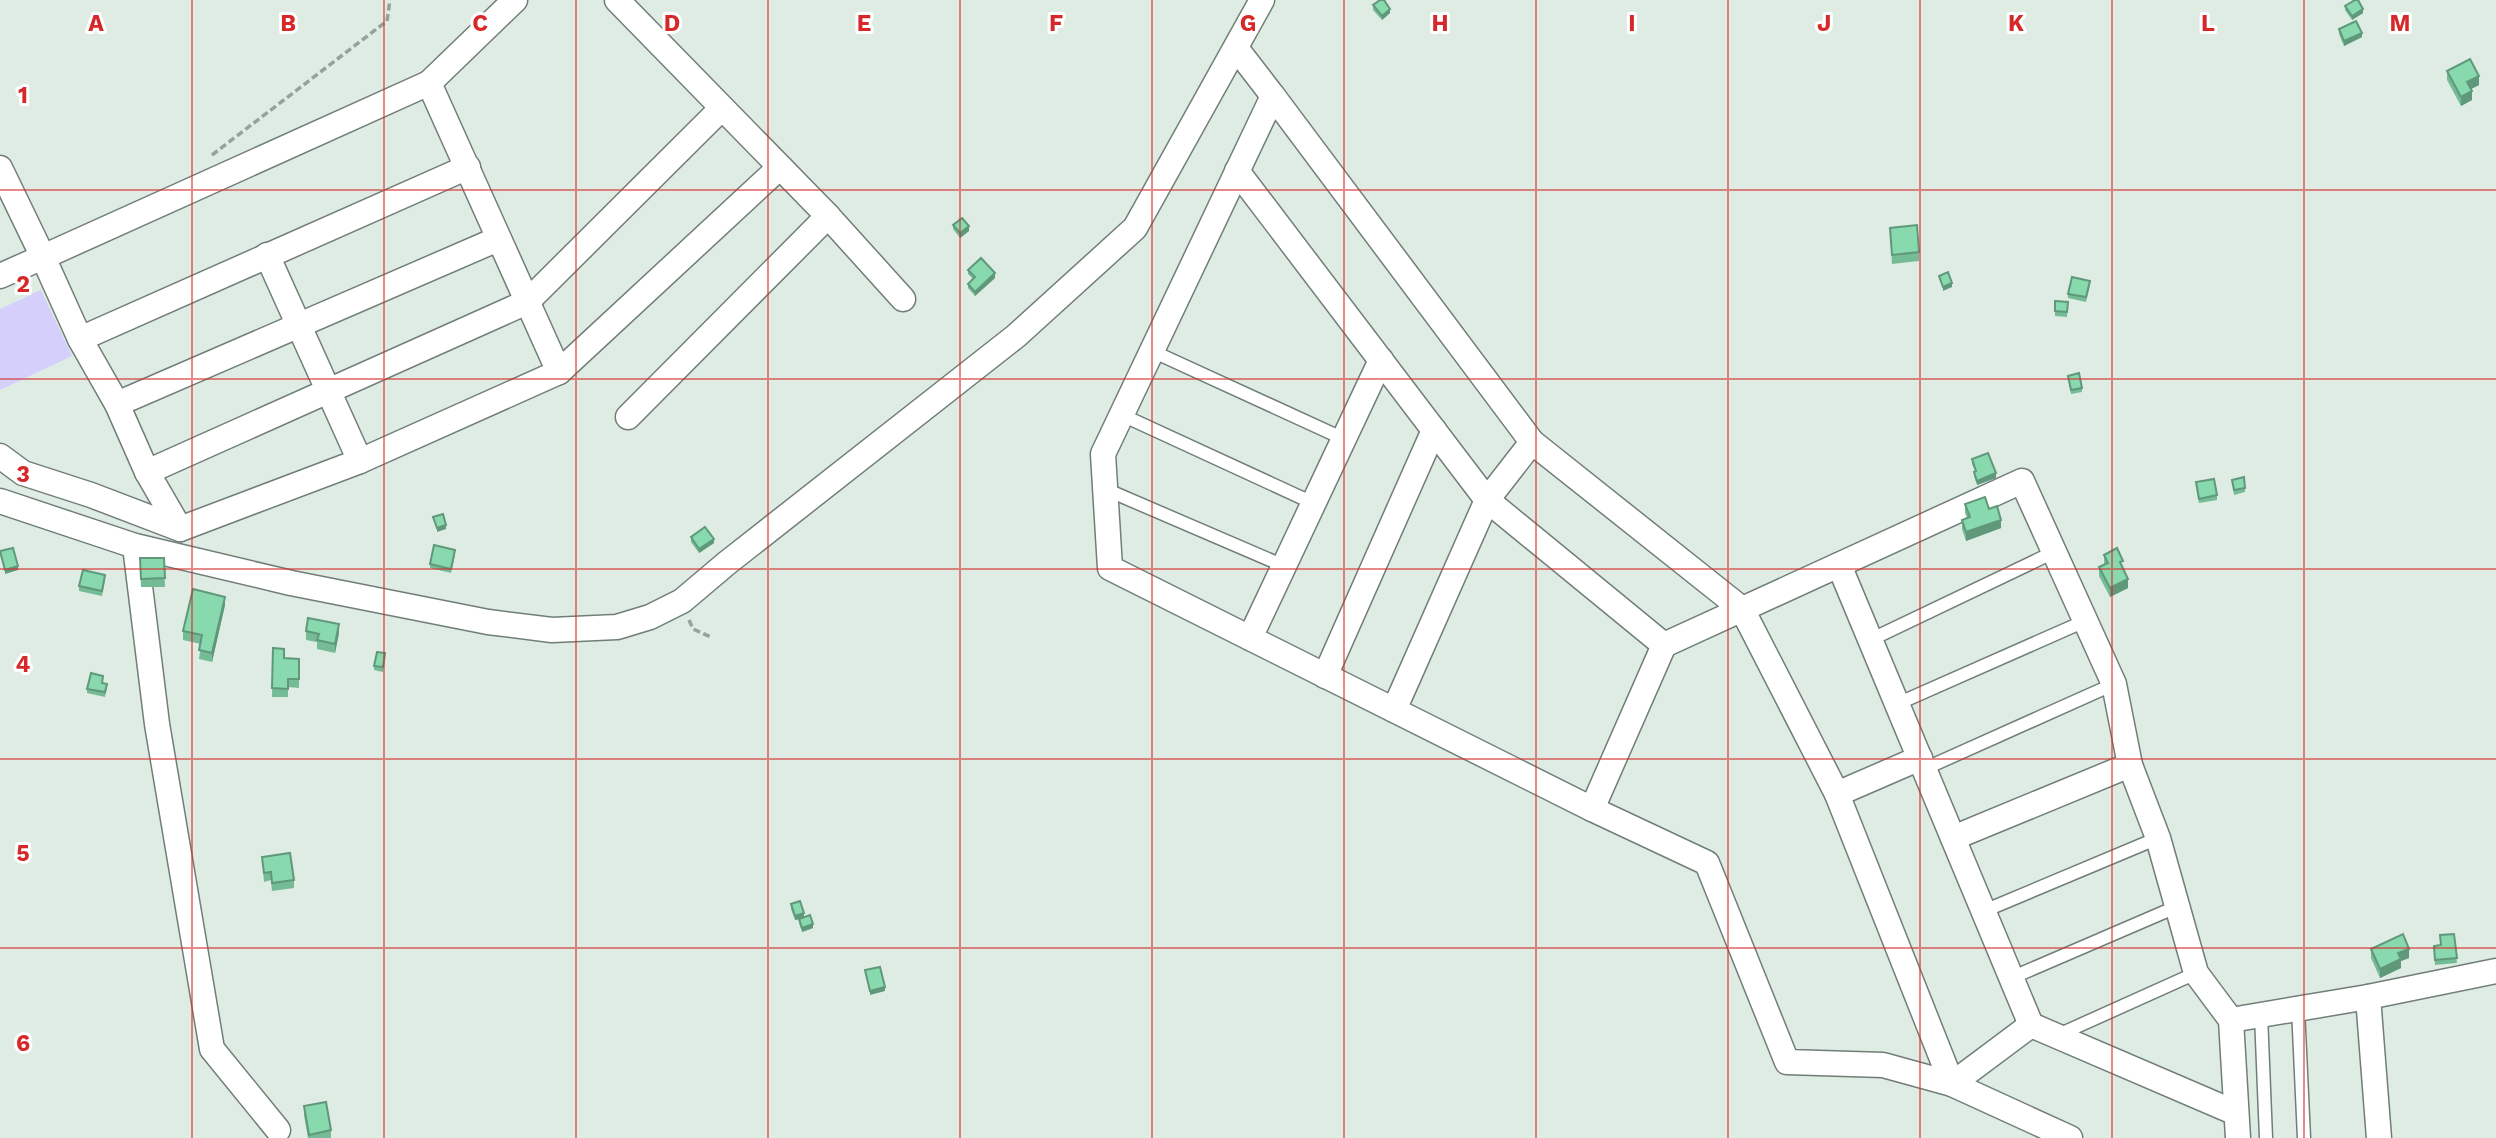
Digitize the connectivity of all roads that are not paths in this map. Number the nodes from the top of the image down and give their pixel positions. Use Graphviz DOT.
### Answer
graph roads {
  1 [pos="515,0"];
  2 [pos="617,0"];
  3 [pos="1262,0"];
  4 [pos="1236,48"];
  5 [pos="429,82"];
  6 [pos="1273,96"];
  7 [pos="722,108"];
  8 [pos="468,167"];
  9 [pos="780,167"];
  10 [pos="0,168"];
  11 [pos="1237,171"];
  12 [pos="828,216"];
  13 [pos="498,239"];
  14 [pos="267,255"];
  15 [pos="43,257"];
  16 [pos="0,275"];
  17 [pos="903,299"];
  18 [pos="527,302"];
  19 [pos="299,325"];
  20 [pos="80,339"];
  21 [pos="1152,351"];
  22 [pos="1381,360"];
  23 [pos="559,372"];
  24 [pos="329,391"];
  25 [pos="117,404"];
  26 [pos="1122,415"];
  27 [pos="628,416"];
  28 [pos="1434,430"];
  29 [pos="1344,439"];
  30 [pos="1532,442"];
  31 [pos="0,456"];
  32 [pos="360,461"];
  33 [pos="147,472"];
  34 [pos="1105,489"];
  35 [pos="1487,500"];
  36 [pos="0,501"];
  37 [pos="1313,503"];
  38 [pos="180,529"];
  39 [pos="135,546"];
  40 [pos="2054,552"];
  41 [pos="1839,565"];
  42 [pos="1284,566"];
  43 [pos="1742,609"];
  44 [pos="2085,621"];
  45 [pos="1250,638"];
  46 [pos="1870,640"];
  47 [pos="1664,645"];
  48 [pos="1325,676"];
  49 [pos="2114,684"];
  50 [pos="1897,704"];
  51 [pos="1394,710"];
  52 [pos="1922,763"];
  53 [pos="2130,765"];
  54 [pos="1837,794"];
  55 [pos="1592,809"];
  56 [pos="1953,838"];
  57 [pos="2158,838"];
  58 [pos="2176,907"];
  59 [pos="1984,911"];
  60 [pos="2496,971"];
  61 [pos="2196,973"];
  62 [pos="2011,978"];
  63 [pos="2368,998"];
  64 [pos="2298,1008"];
  65 [pos="2261,1015"];
  66 [pos="2231,1020"];
  67 [pos="2031,1024"];
  68 [pos="2056,1036"];
  69 [pos="1952,1084"];
  70 [pos="2236,1113"];
  71 [pos="278,1130"];
  72 [pos="2070,1138"];
  73 [pos="2238,1138"];
  74 [pos="2266,1138"];
  75 [pos="2304,1138"];
  76 [pos="2379,1138"];
  1 -- 5 [label="street"];
  2 -- 7 [label="street"];
  3 -- 4 [label="street"];
  4 -- 6 [label="street"];
  4 -- 39 [label="street"];
  5 -- 8 [label="street"];
  5 -- 15 [label="street"];
  6 -- 11 [label="street"];
  6 -- 30 [label="street"];
  7 -- 9 [label="street"];
  7 -- 18 [label="street"];
  8 -- 13 [label="street"];
  8 -- 14 [label="street"];
  9 -- 12 [label="street"];
  9 -- 23 [label="street"];
  10 -- 15 [label="street"];
  11 -- 21 [label="street"];
  11 -- 22 [label="street"];
  12 -- 17 [label="street"];
  12 -- 27 [label="street"];
  13 -- 18 [label="street"];
  13 -- 19 [label="street"];
  14 -- 19 [label="street"];
  14 -- 20 [label="street"];
  15 -- 16 [label="street"];
  15 -- 20 [label="street"];
  18 -- 23 [label="street"];
  18 -- 24 [label="street"];
  19 -- 24 [label="street"];
  19 -- 25 [label="street"];
  20 -- 25 [label="street"];
  21 -- 26 [label="street"];
  21 -- 29 [label="lane"];
  22 -- 28 [label="street"];
  22 -- 29 [label="street"];
  23 -- 32 [label="street"];
  24 -- 32 [label="street"];
  24 -- 33 [label="street"];
  25 -- 33 [label="street"];
  26 -- 34 [label="street"];
  26 -- 37 [label="lane"];
  28 -- 35 [label="street"];
  28 -- 48 [label="street"];
  29 -- 37 [label="street"];
  30 -- 35 [label="street"];
  30 -- 43 [label="street"];
  31 -- 38 [label="street"];
  32 -- 38 [label="street"];
  33 -- 38 [label="street"];
  34 -- 42 [label="lane"];
  34 -- 45 [label="street"];
  35 -- 47 [label="street"];
  35 -- 51 [label="street"];
  36 -- 39 [label="street"];
  37 -- 42 [label="street"];
  39 -- 71 [label="street"];
  40 -- 41 [label="street"];
  40 -- 44 [label="street"];
  40 -- 46 [label="lane"];
  41 -- 43 [label="street"];
  41 -- 46 [label="street"];
  42 -- 45 [label="street"];
  43 -- 47 [label="street"];
  43 -- 54 [label="street"];
  44 -- 49 [label="street"];
  44 -- 50 [label="lane"];
  45 -- 48 [label="street"];
  46 -- 50 [label="street"];
  47 -- 55 [label="street"];
  48 -- 51 [label="street"];
  49 -- 52 [label="lane"];
  49 -- 53 [label="street"];
  50 -- 52 [label="street"];
  51 -- 55 [label="street"];
  52 -- 54 [label="street"];
  52 -- 56 [label="street"];
  53 -- 56 [label="street"];
  53 -- 57 [label="street"];
  54 -- 69 [label="street"];
  55 -- 69 [label="street"];
  56 -- 59 [label="street"];
  57 -- 58 [label="street"];
  57 -- 59 [label="lane"];
  58 -- 61 [label="street"];
  58 -- 62 [label="lane"];
  59 -- 62 [label="street"];
  60 -- 63 [label="street"];
  61 -- 66 [label="street"];
  61 -- 68 [label="lane"];
  62 -- 67 [label="street"];
  63 -- 64 [label="street"];
  63 -- 76 [label="street"];
  64 -- 65 [label="street"];
  64 -- 75 [label="lane"];
  65 -- 66 [label="street"];
  65 -- 74 [label="lane"];
  66 -- 70 [label="street"];
  67 -- 68 [label="street"];
  67 -- 69 [label="street"];
  68 -- 70 [label="street"];
  69 -- 72 [label="street"];
  70 -- 73 [label="street"];
}
